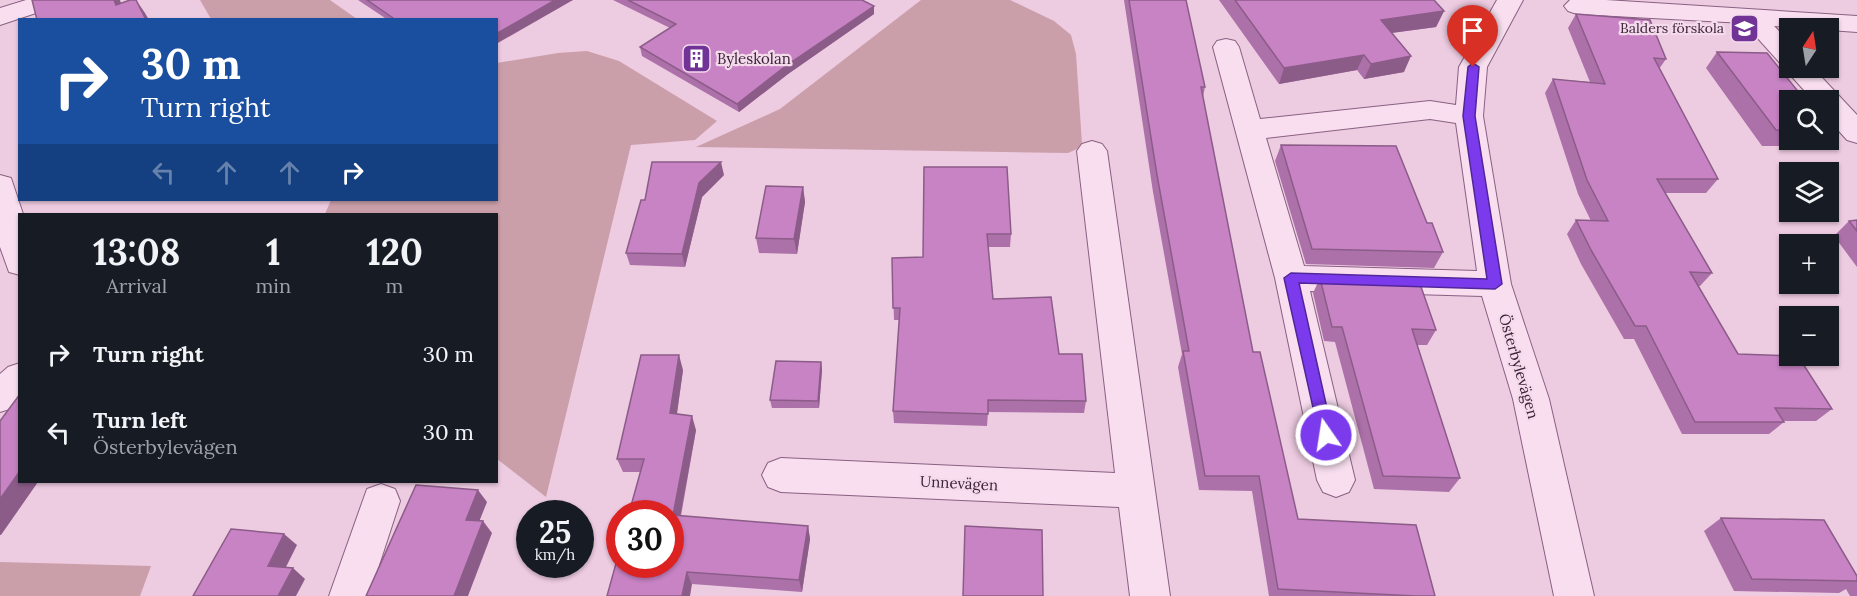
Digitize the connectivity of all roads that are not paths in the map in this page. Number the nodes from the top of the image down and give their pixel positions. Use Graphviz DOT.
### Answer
graph roads {
  1 [pos="51,0"];
  2 [pos="1510,0"];
  3 [pos="1577,6"];
  4 [pos="0,16"];
  5 [pos="1751,16"];
  6 [pos="1857,24"];
  7 [pos="1779,46"];
  8 [pos="1226,47"];
  9 [pos="1807,78"];
  10 [pos="1818,90"];
  11 [pos="1839,112"];
  12 [pos="1469,116"];
  13 [pos="1855,129"];
  14 [pos="1249,130"];
  15 [pos="1092,151"];
  16 [pos="0,186"];
  17 [pos="5,230"];
  18 [pos="18,259"];
  19 [pos="1291,278"];
  20 [pos="1495,284"];
  21 [pos="18,379"];
  22 [pos="0,397"];
  23 [pos="781,474"];
  24 [pos="1336,480"];
  25 [pos="1137,491"];
  26 [pos="381,501"];
  27 [pos="349,596"];
  28 [pos="1150,596"];
  29 [pos="1574,596"];
  1 -- 4 [label="street"];
  2 -- 12 [label="street, Österbylevägen"];
  3 -- 5 [label="street"];
  5 -- 6 [label="street"];
  5 -- 7 [label="street"];
  8 -- 14 [label="street"];
  9 -- 10 [label="street"];
  11 -- 13 [label="street"];
  12 -- 14 [label="street"];
  12 -- 20 [label="street, Österbylevägen"];
  14 -- 19 [label="street"];
  15 -- 25 [label="street"];
  16 -- 17 [label="street"];
  17 -- 18 [label="street"];
  19 -- 20 [label="street"];
  19 -- 24 [label="street"];
  20 -- 29 [label="street, Österbylevägen"];
  21 -- 22 [label="street"];
  23 -- 25 [label="street, Unnevägen"];
  25 -- 28 [label="street"];
  26 -- 27 [label="street"];
}
